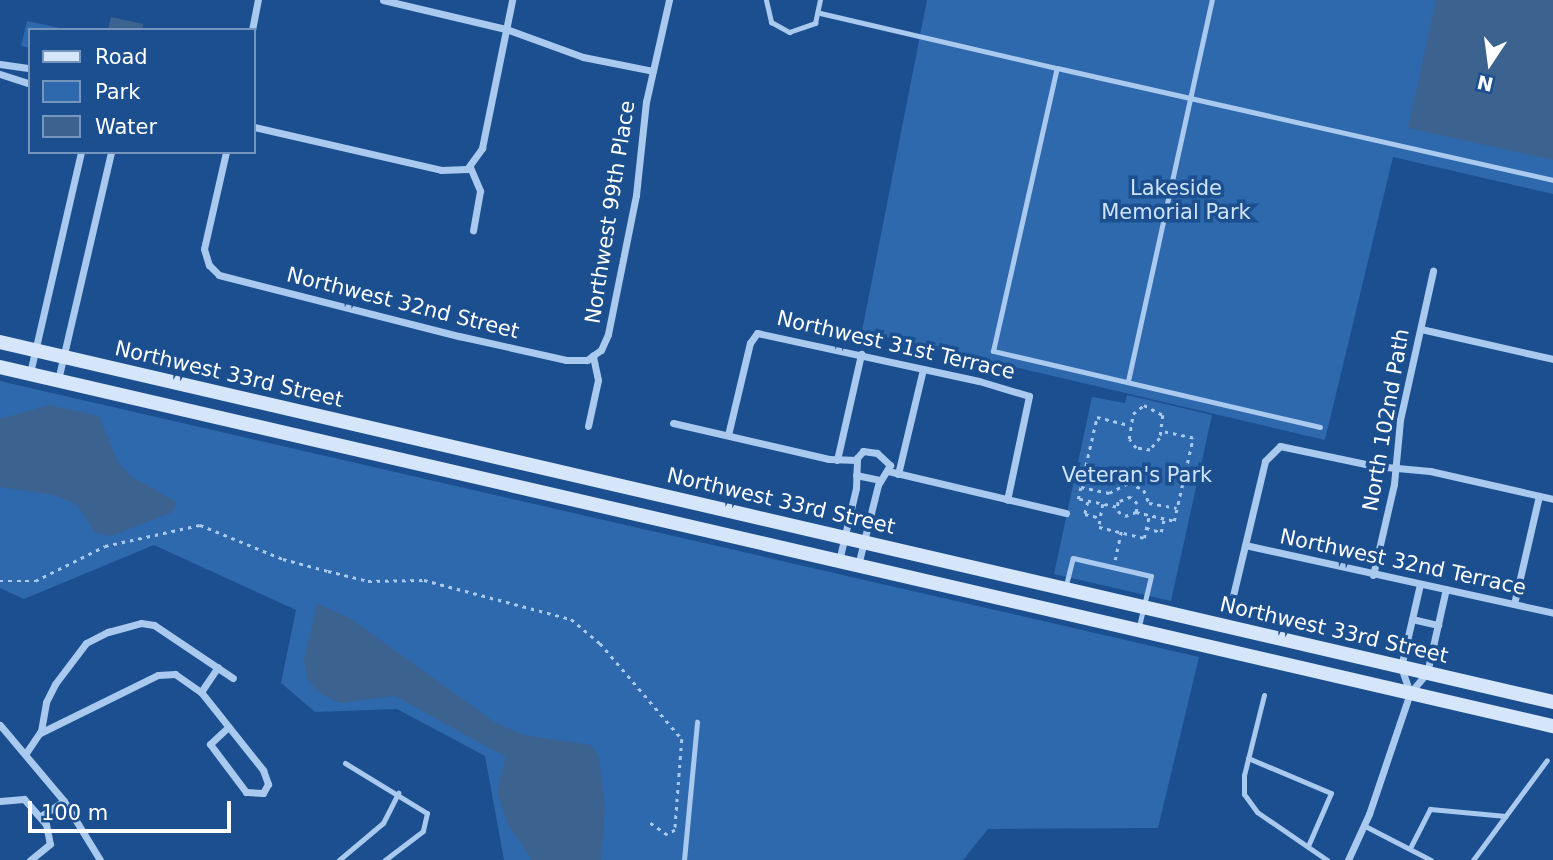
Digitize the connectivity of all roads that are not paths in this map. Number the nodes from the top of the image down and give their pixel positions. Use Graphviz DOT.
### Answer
graph roads {
  1 [pos="258,0"];
  2 [pos="383,0"];
  3 [pos="512,0"];
  4 [pos="669,0"];
  5 [pos="766,0"];
  6 [pos="820,0"];
  7 [pos="1212,0"];
  8 [pos="820,13"];
  9 [pos="252,28"];
  10 [pos="506,29"];
  11 [pos="0,64"];
  12 [pos="28,68"];
  13 [pos="1057,68"];
  14 [pos="653,71"];
  15 [pos="0,74"];
  16 [pos="28,83"];
  17 [pos="1191,98"];
  18 [pos="256,127"];
  19 [pos="81,154"];
  20 [pos="111,154"];
  21 [pos="226,154"];
  22 [pos="470,167"];
  23 [pos="1553,180"];
  24 [pos="473,230"];
  25 [pos="1433,271"];
  26 [pos="1421,329"];
  27 [pos="0,342"];
  28 [pos="35,350"];
  29 [pos="861,354"];
  30 [pos="593,356"];
  31 [pos="64,357"];
  32 [pos="1553,359"];
  33 [pos="0,367"];
  34 [pos="923,369"];
  35 [pos="30,374"];
  36 [pos="58,380"];
  37 [pos="1128,381"];
  38 [pos="673,423"];
  39 [pos="588,426"];
  40 [pos="1320,427"];
  41 [pos="728,435"];
  42 [pos="837,460"];
  43 [pos="857,460"];
  44 [pos="1395,468"];
  45 [pos="888,471"];
  46 [pos="898,474"];
  47 [pos="856,475"];
  48 [pos="880,480"];
  49 [pos="1539,496"];
  50 [pos="1553,499"];
  51 [pos="1007,500"];
  52 [pos="1066,513"];
  53 [pos="845,538"];
  54 [pos="863,542"];
  55 [pos="1245,545"];
  56 [pos="839,561"];
  57 [pos="858,565"];
  58 [pos="1373,575"];
  59 [pos="1420,584"];
  60 [pos="1065,589"];
  61 [pos="1446,589"];
  62 [pos="1231,604"];
  63 [pos="1514,604"];
  64 [pos="1144,607"];
  65 [pos="1553,614"];
  66 [pos="1412,619"];
  67 [pos="1438,625"];
  68 [pos="1138,630"];
  69 [pos="218,667"];
  70 [pos="1401,667"];
  71 [pos="1427,673"];
  72 [pos="233,678"];
  73 [pos="201,692"];
  74 [pos="1410,693"];
  75 [pos="1264,695"];
  76 [pos="1553,702"];
  77 [pos="697,722"];
  78 [pos="0,725"];
  79 [pos="1553,726"];
  80 [pos="228,727"];
  81 [pos="40,733"];
  82 [pos="26,754"];
  83 [pos="1248,758"];
  84 [pos="1547,760"];
  85 [pos="345,763"];
  86 [pos="398,793"];
  87 [pos="0,801"];
  88 [pos="65,801"];
  89 [pos="41,816"];
  90 [pos="1506,816"];
  91 [pos="1365,826"];
  92 [pos="1308,846"];
  93 [pos="1410,848"];
  94 [pos="30,860"];
  95 [pos="100,860"];
  96 [pos="339,860"];
  97 [pos="385,860"];
  98 [pos="684,860"];
  99 [pos="1327,860"];
  100 [pos="1348,860"];
  101 [pos="1431,860"];
  102 [pos="1473,860"];
  1 -- 9 [label="street"];
  2 -- 10 [label="street"];
  3 -- 10 [label="street"];
  4 -- 14 [label="street, Northwest 99th Place"];
  5 -- 8 [label="lane"];
  6 -- 8 [label="lane"];
  7 -- 17 [label="lane"];
  8 -- 13 [label="lane"];
  10 -- 14 [label="street"];
  10 -- 22 [label="street"];
  11 -- 12 [label="street"];
  13 -- 17 [label="lane"];
  13 -- 37 [label="lane"];
  14 -- 30 [label="street, Northwest 99th Place"];
  15 -- 16 [label="street"];
  17 -- 23 [label="lane"];
  17 -- 37 [label="lane"];
  18 -- 22 [label="street"];
  19 -- 28 [label="street"];
  20 -- 31 [label="street"];
  21 -- 30 [label="street, Northwest 32nd Street"];
  22 -- 24 [label="street"];
  25 -- 26 [label="street, North 102nd Path"];
  26 -- 32 [label="street"];
  26 -- 44 [label="street, North 102nd Path"];
  27 -- 28 [label="street, Northwest 33rd Street"];
  28 -- 31 [label="street, Northwest 33rd Street"];
  28 -- 35 [label="street"];
  29 -- 34 [label="street, Northwest 31st Terrace"];
  29 -- 41 [label="street, Northwest 31st Terrace"];
  29 -- 42 [label="street"];
  30 -- 39 [label="street"];
  31 -- 36 [label="street"];
  31 -- 53 [label="street, Northwest 33rd Street"];
  33 -- 35 [label="street, Northwest 33rd Street"];
  34 -- 46 [label="street"];
  34 -- 51 [label="street, Northwest 31st Terrace"];
  35 -- 36 [label="street, Northwest 33rd Street"];
  36 -- 56 [label="street, Northwest 33rd Street"];
  37 -- 40 [label="lane"];
  38 -- 41 [label="street"];
  41 -- 42 [label="street"];
  42 -- 43 [label="street"];
  43 -- 45 [label="street"];
  43 -- 47 [label="street"];
  44 -- 49 [label="street"];
  44 -- 55 [label="street"];
  44 -- 58 [label="street, North 102nd Path"];
  45 -- 46 [label="street"];
  45 -- 48 [label="street"];
  46 -- 51 [label="street"];
  47 -- 48 [label="street"];
  47 -- 53 [label="street"];
  48 -- 54 [label="street"];
  49 -- 50 [label="street"];
  49 -- 63 [label="street"];
  51 -- 52 [label="street"];
  53 -- 54 [label="street, Northwest 33rd Street"];
  53 -- 56 [label="street"];
  54 -- 57 [label="street"];
  54 -- 60 [label="street, Northwest 33rd Street"];
  55 -- 58 [label="street, Northwest 32nd Terrace"];
  55 -- 62 [label="street"];
  56 -- 57 [label="street, Northwest 33rd Street"];
  57 -- 68 [label="street, Northwest 33rd Street"];
  58 -- 59 [label="street, Northwest 32nd Terrace"];
  59 -- 61 [label="street, Northwest 32nd Terrace"];
  59 -- 66 [label="street"];
  60 -- 64 [label="street, Northwest 33rd Street"];
  60 -- 64 [label="lane"];
  61 -- 63 [label="street, Northwest 32nd Terrace"];
  61 -- 67 [label="street"];
  63 -- 65 [label="street, Northwest 32nd Terrace"];
  64 -- 68 [label="lane"];
  64 -- 70 [label="street, Northwest 33rd Street"];
  66 -- 67 [label="street"];
  66 -- 70 [label="street"];
  67 -- 71 [label="street"];
  68 -- 74 [label="street, Northwest 33rd Street"];
  69 -- 72 [label="street"];
  69 -- 73 [label="street"];
  69 -- 81 [label="street"];
  70 -- 71 [label="street, Northwest 33rd Street"];
  70 -- 74 [label="street"];
  71 -- 74 [label="street"];
  71 -- 76 [label="street, Northwest 33rd Street"];
  73 -- 80 [label="street"];
  73 -- 81 [label="street"];
  74 -- 79 [label="street, Northwest 33rd Street"];
  74 -- 91 [label="street"];
  75 -- 83 [label="lane"];
  77 -- 98 [label="lane"];
  78 -- 82 [label="street"];
  80 -- 80 [label="street"];
  81 -- 82 [label="street"];
  82 -- 88 [label="street"];
  83 -- 92 [label="lane"];
  83 -- 92 [label="lane"];
  84 -- 90 [label="lane"];
  85 -- 86 [label="lane"];
  86 -- 96 [label="lane"];
  86 -- 97 [label="lane"];
  87 -- 89 [label="street"];
  88 -- 89 [label="street"];
  88 -- 95 [label="street"];
  89 -- 94 [label="street"];
  90 -- 93 [label="lane"];
  90 -- 102 [label="lane"];
  91 -- 93 [label="lane"];
  91 -- 100 [label="street"];
  92 -- 99 [label="lane"];
  93 -- 101 [label="lane"];
}
